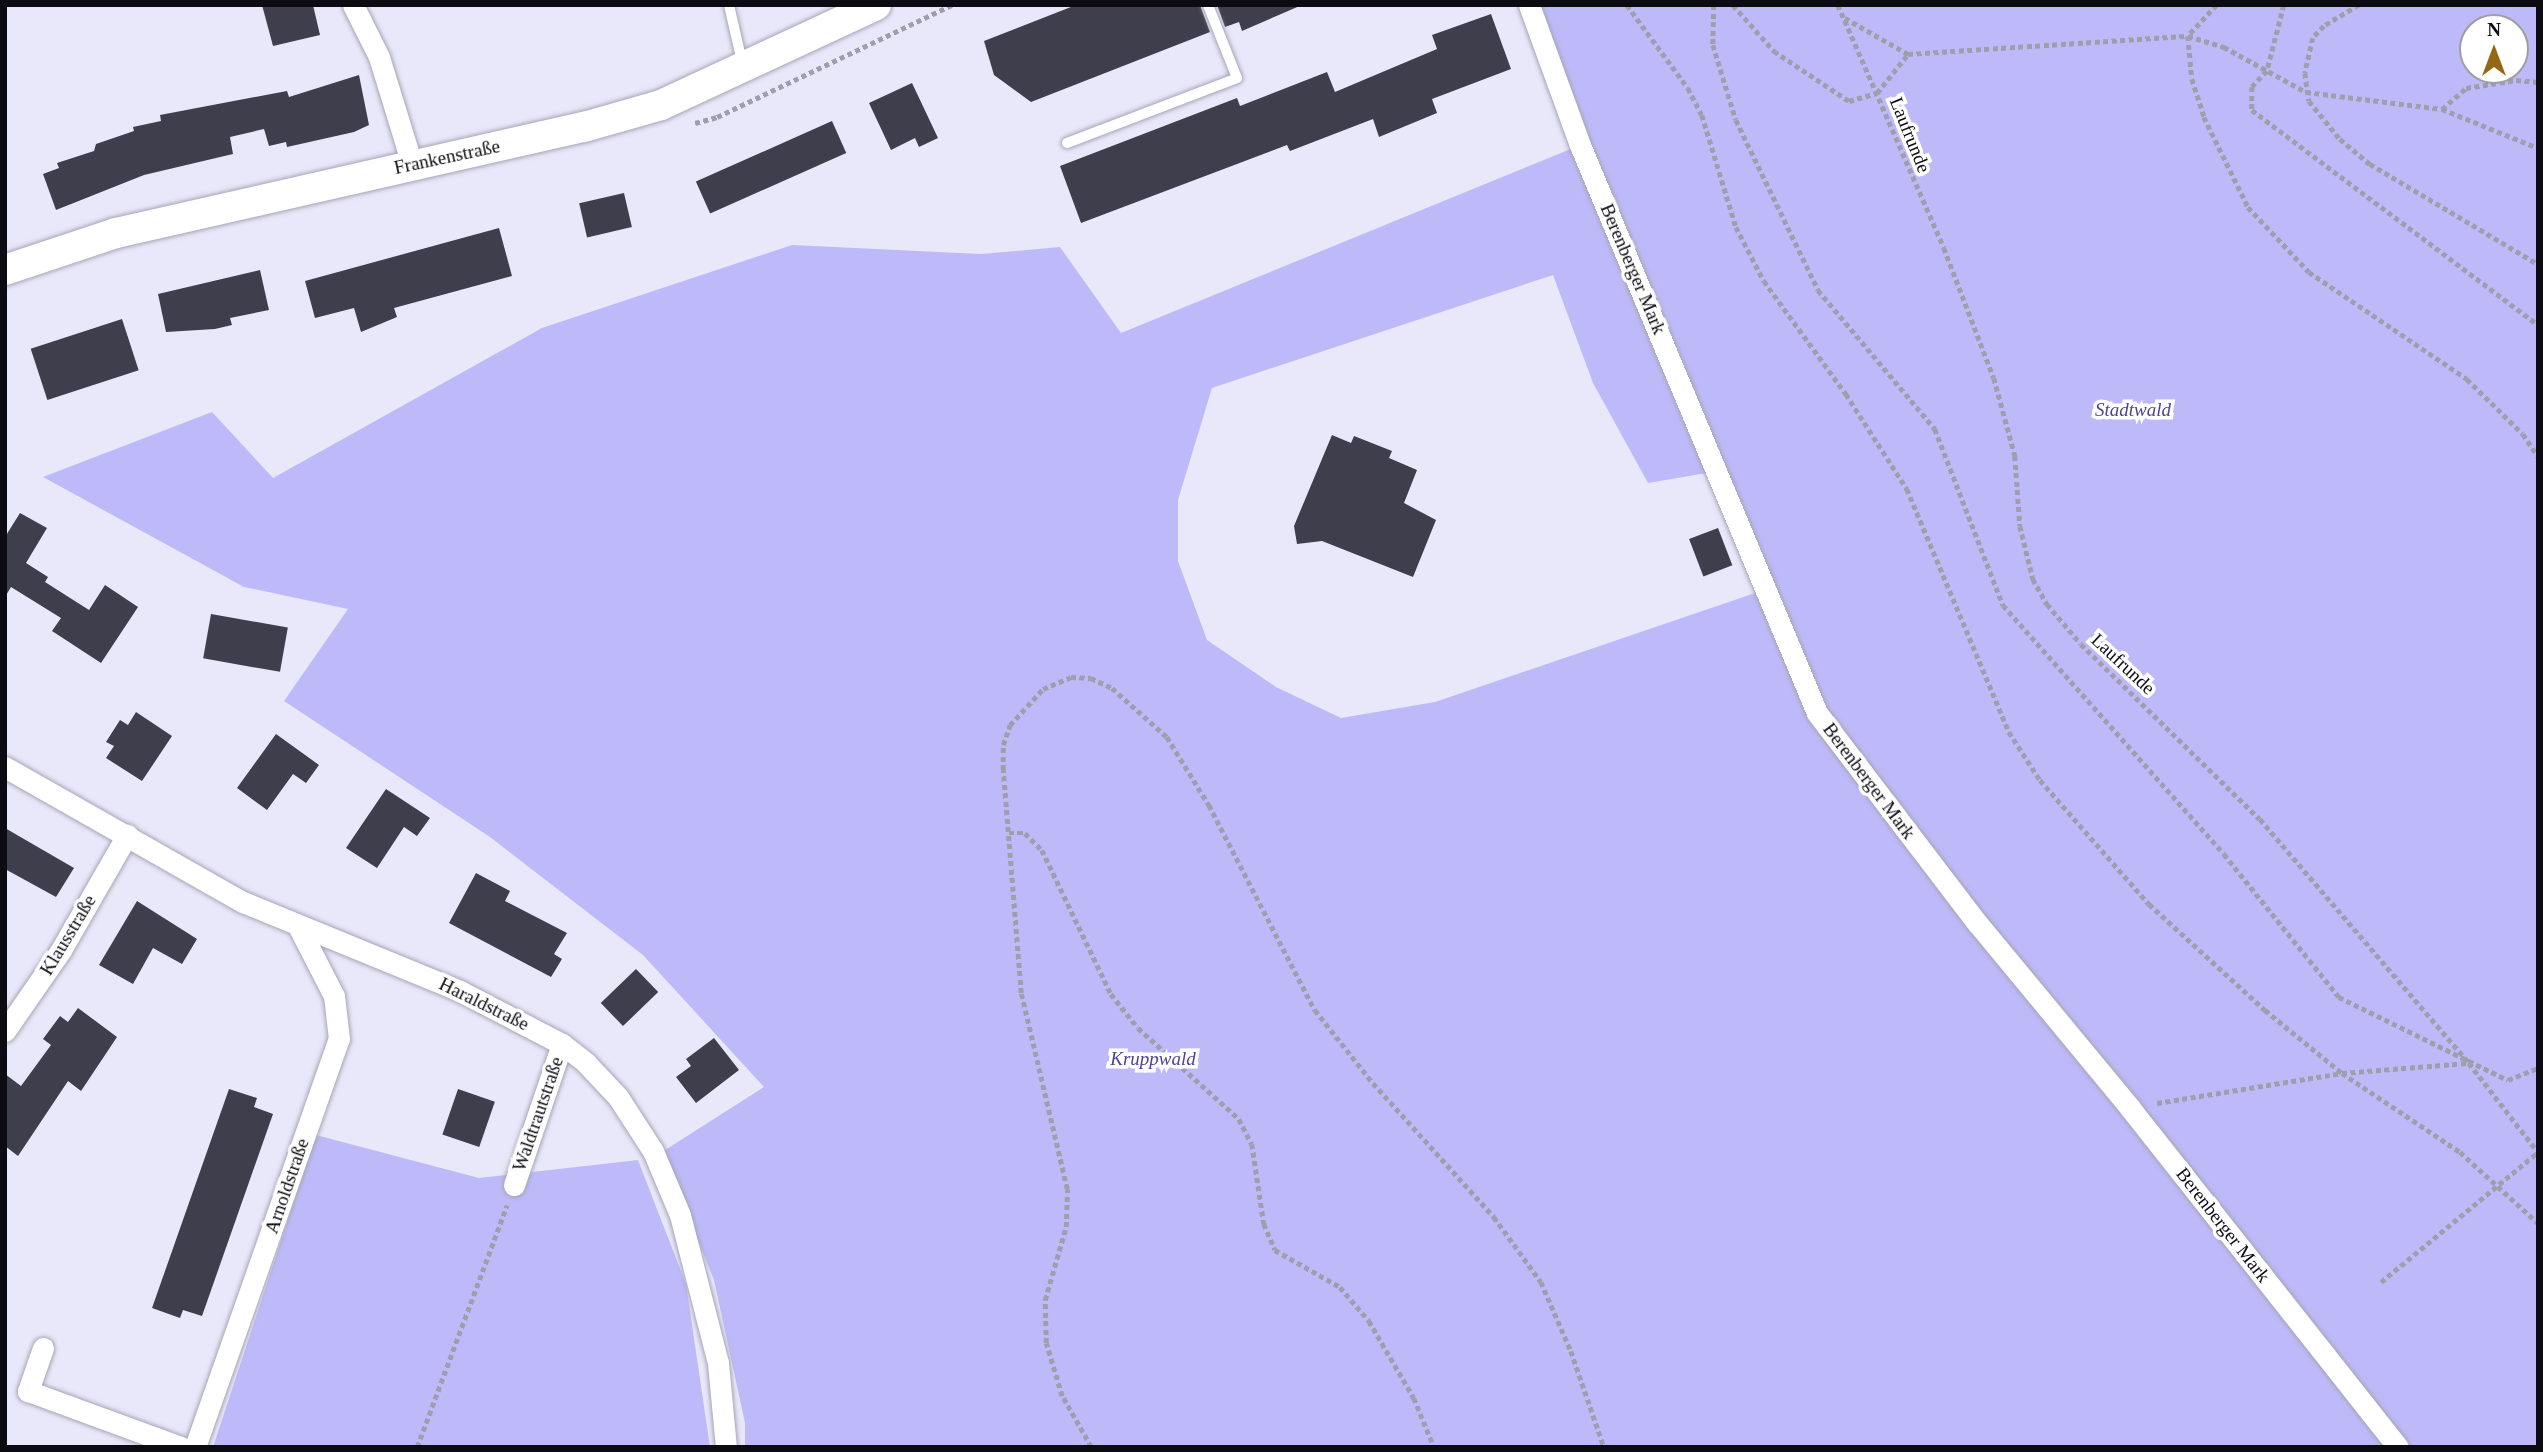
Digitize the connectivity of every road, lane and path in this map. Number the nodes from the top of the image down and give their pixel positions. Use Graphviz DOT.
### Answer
graph roads {
  1 [pos="353,5"];
  2 [pos="729,5"];
  3 [pos="876,5"];
  4 [pos="1208,5"];
  5 [pos="1529,5"];
  6 [pos="1627,5"];
  7 [pos="1714,5"];
  8 [pos="1733,5"];
  9 [pos="1838,5"];
  10 [pos="2217,5"];
  11 [pos="2284,5"];
  12 [pos="2359,5"];
  13 [pos="1844,17"];
  14 [pos="2188,36"];
  15 [pos="1908,54"];
  16 [pos="744,68"];
  17 [pos="2267,71"];
  18 [pos="2538,82"];
  19 [pos="2306,92"];
  20 [pos="1877,93"];
  21 [pos="2442,109"];
  22 [pos="1066,143"];
  23 [pos="2538,148"];
  24 [pos="412,164"];
  25 [pos="2538,264"];
  26 [pos="5,270"];
  27 [pos="2538,325"];
  28 [pos="2538,456"];
  29 [pos="5,767"];
  30 [pos="1009,833"];
  31 [pos="127,835"];
  32 [pos="299,928"];
  33 [pos="5,1031"];
  34 [pos="562,1044"];
  35 [pos="2469,1063"];
  36 [pos="2538,1068"];
  37 [pos="2342,1073"];
  38 [pos="2130,1108"];
  39 [pos="2538,1152"];
  40 [pos="514,1185"];
  41 [pos="2497,1188"];
  42 [pos="2538,1223"];
  43 [pos="2381,1282"];
  44 [pos="43,1348"];
  45 [pos="181,1447"];
  46 [pos="195,1447"];
  47 [pos="417,1447"];
  48 [pos="726,1447"];
  49 [pos="1091,1447"];
  50 [pos="1434,1447"];
  51 [pos="1604,1447"];
  52 [pos="2398,1447"];
  1 -- 24 [label="street"];
  2 -- 16 [label="lane"];
  3 -- 16 [label="main road, Frankenstraße"];
  4 -- 22 [label="lane"];
  5 -- 38 [label="street, Berenberger Mark"];
  6 -- 37 [label="path"];
  7 -- 35 [label="path"];
  8 -- 20 [label="path"];
  9 -- 13 [label="path, Laufrunde"];
  10 -- 14 [label="path"];
  11 -- 17 [label="path"];
  12 -- 19 [label="path"];
  13 -- 15 [label="path"];
  13 -- 20 [label="path, Laufrunde"];
  14 -- 15 [label="path"];
  14 -- 17 [label="path"];
  14 -- 28 [label="path"];
  15 -- 20 [label="path"];
  16 -- 24 [label="main road, Frankenstraße"];
  17 -- 19 [label="path"];
  17 -- 27 [label="path"];
  18 -- 21 [label="path"];
  19 -- 21 [label="path"];
  19 -- 25 [label="path"];
  20 -- 35 [label="path, Laufrunde"];
  21 -- 23 [label="path"];
  24 -- 26 [label="main road, Frankenstraße"];
  29 -- 31 [label="street, Haraldstraße"];
  30 -- 49 [label="path"];
  30 -- 50 [label="path"];
  30 -- 51 [label="path"];
  31 -- 32 [label="street, Haraldstraße"];
  31 -- 33 [label="street, Klausstraße"];
  32 -- 34 [label="street, Haraldstraße"];
  32 -- 46 [label="street, Arnoldstraße"];
  34 -- 40 [label="street, Waldtrautstraße"];
  34 -- 48 [label="street, Haraldstraße"];
  35 -- 36 [label="path"];
  35 -- 37 [label="path"];
  35 -- 39 [label="path, Laufrunde"];
  37 -- 38 [label="path"];
  37 -- 41 [label="path"];
  38 -- 52 [label="street, Berenberger Mark"];
  39 -- 41 [label="path"];
  40 -- 47 [label="path"];
  41 -- 42 [label="path"];
  41 -- 43 [label="path"];
  44 -- 45 [label="street"];
}
